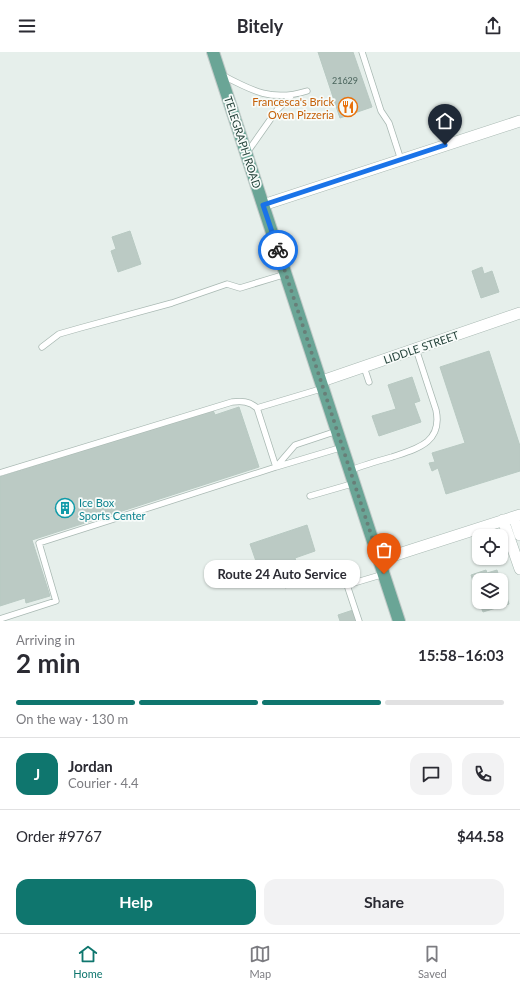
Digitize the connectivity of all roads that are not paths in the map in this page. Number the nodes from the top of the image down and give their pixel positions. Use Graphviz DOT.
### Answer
graph roads {
  1 [pos="213,52"];
  2 [pos="362,52"];
  3 [pos="220,74"];
  4 [pos="307,91"];
  5 [pos="291,96"];
  6 [pos="520,121"];
  7 [pos="246,154"];
  8 [pos="401,160"];
  9 [pos="263,205"];
  10 [pos="286,274"];
  11 [pos="520,313"];
  12 [pos="42,347"];
  13 [pos="416,349"];
  14 [pos="364,367"];
  15 [pos="369,382"];
  16 [pos="323,384"];
  17 [pos="257,408"];
  18 [pos="338,431"];
  19 [pos="343,446"];
  20 [pos="276,467"];
  21 [pos="350,470"];
  22 [pos="0,473"];
  23 [pos="355,482"];
  24 [pos="310,496"];
  25 [pos="512,518"];
  26 [pos="520,535"];
  27 [pos="380,560"];
  28 [pos="520,568"];
  29 [pos="384,574"];
  30 [pos="0,618"];
  31 [pos="359,621"];
  32 [pos="399,621"];
  1 -- 3 [label="main road, TELEGRAPH ROAD"];
  2 -- 8 [label="lane"];
  3 -- 5 [label="lane"];
  3 -- 7 [label="main road, TELEGRAPH ROAD"];
  4 -- 5 [label="lane"];
  5 -- 7 [label="lane"];
  6 -- 8 [label="street"];
  7 -- 9 [label="main road, TELEGRAPH ROAD"];
  8 -- 9 [label="street"];
  9 -- 10 [label="main road, TELEGRAPH ROAD"];
  10 -- 12 [label="lane"];
  10 -- 16 [label="main road, TELEGRAPH ROAD"];
  11 -- 13 [label="street, LIDDLE STREET"];
  13 -- 14 [label="street, LIDDLE STREET"];
  13 -- 21 [label="lane"];
  14 -- 15 [label="lane"];
  14 -- 16 [label="street, LIDDLE STREET"];
  16 -- 17 [label="lane"];
  16 -- 18 [label="main road, TELEGRAPH ROAD"];
  17 -- 20 [label="lane"];
  17 -- 22 [label="lane"];
  18 -- 19 [label="main road, TELEGRAPH ROAD"];
  18 -- 20 [label="lane"];
  19 -- 20 [label="lane"];
  19 -- 21 [label="main road, TELEGRAPH ROAD"];
  20 -- 30 [label="lane"];
  21 -- 23 [label="main road, TELEGRAPH ROAD"];
  23 -- 24 [label="lane"];
  23 -- 27 [label="main road, TELEGRAPH ROAD"];
  25 -- 26 [label="street"];
  25 -- 27 [label="street"];
  25 -- 28 [label="street"];
  27 -- 29 [label="main road, TELEGRAPH ROAD"];
  29 -- 31 [label="lane"];
  29 -- 32 [label="main road, TELEGRAPH ROAD"];
}
